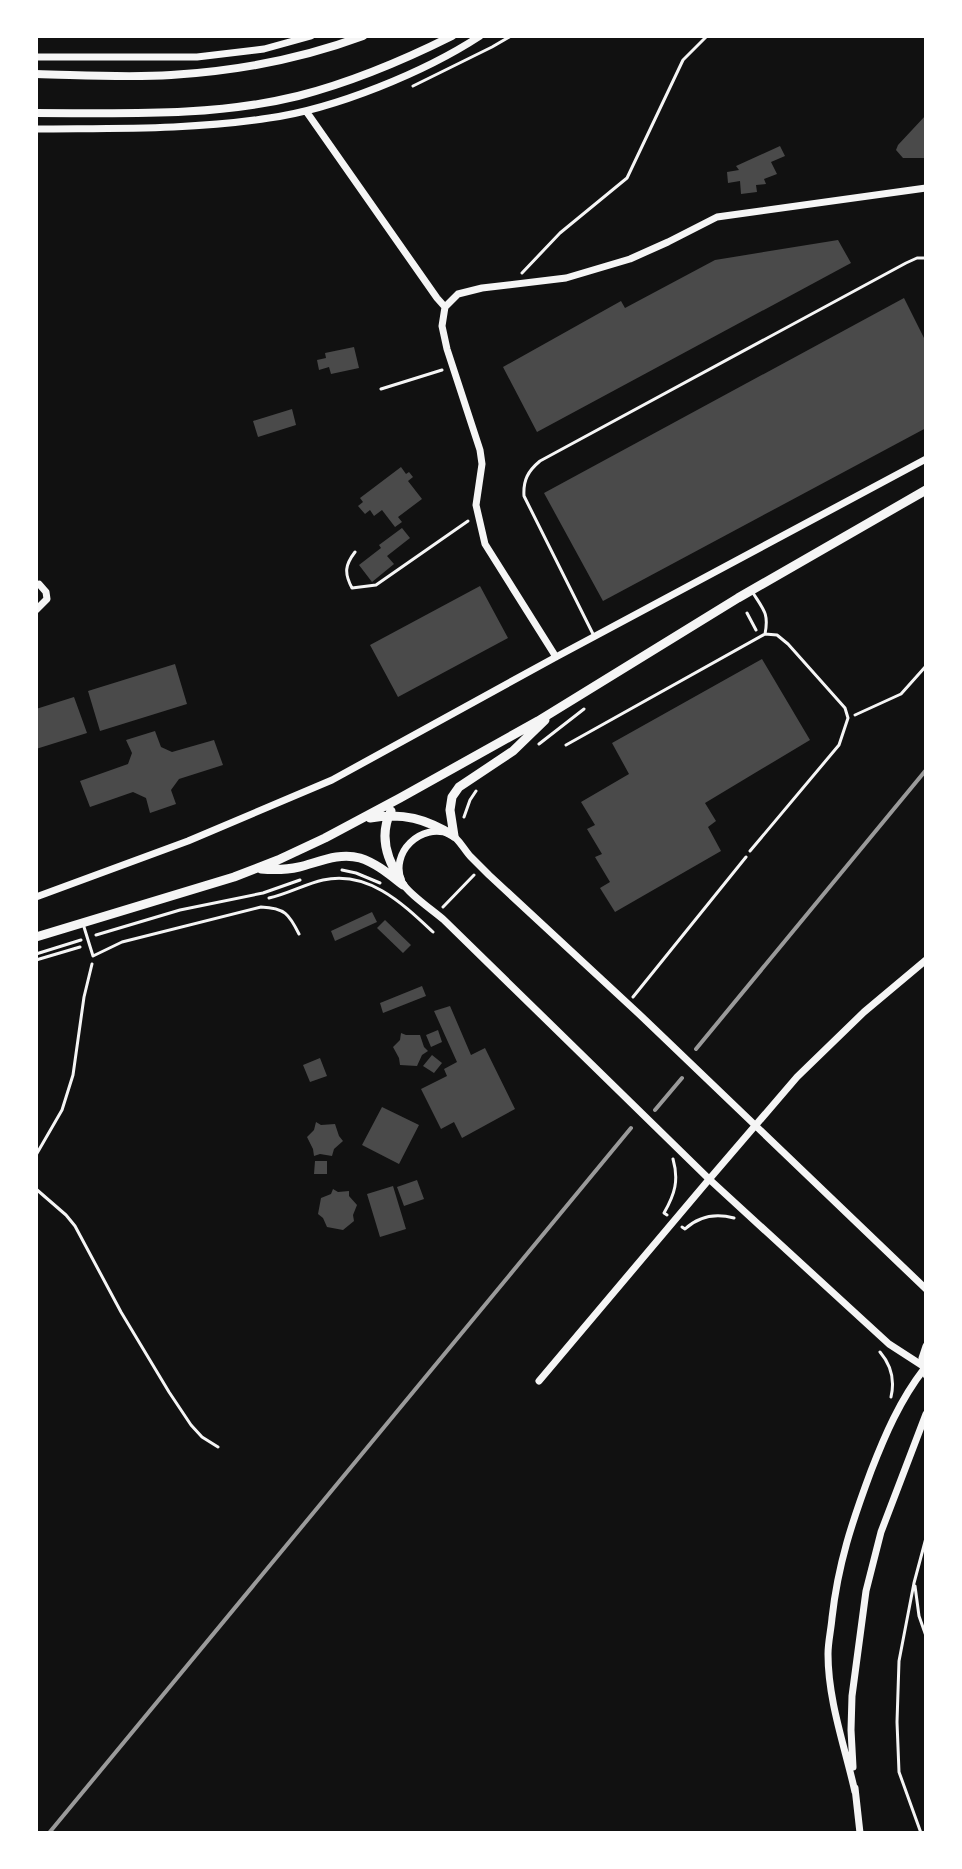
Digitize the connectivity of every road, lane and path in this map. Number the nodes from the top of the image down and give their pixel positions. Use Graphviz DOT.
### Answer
graph roads {
  1 [pos="311,36"];
  2 [pos="363,36"];
  3 [pos="452,36"];
  4 [pos="480,36"];
  5 [pos="707,36"];
  6 [pos="36,57"];
  7 [pos="36,74"];
  8 [pos="306,111"];
  9 [pos="36,113"];
  10 [pos="36,129"];
  11 [pos="926,188"];
  12 [pos="926,258"];
  13 [pos="512,285"];
  14 [pos="445,307"];
  15 [pos="453,367"];
  16 [pos="381,389"];
  17 [pos="926,459"];
  18 [pos="926,490"];
  19 [pos="478,514"];
  20 [pos="355,552"];
  21 [pos="36,585"];
  22 [pos="751,591"];
  23 [pos="36,610"];
  24 [pos="747,613"];
  25 [pos="594,636"];
  26 [pos="762,636"];
  27 [pos="556,657"];
  28 [pos="926,666"];
  29 [pos="586,707"];
  30 [pos="553,711"];
  31 [pos="848,718"];
  32 [pos="539,744"];
  33 [pos="566,745"];
  34 [pos="481,787"];
  35 [pos="400,798"];
  36 [pos="389,815"];
  37 [pos="361,819"];
  38 [pos="465,825"];
  39 [pos="454,836"];
  40 [pos="750,851"];
  41 [pos="482,867"];
  42 [pos="258,869"];
  43 [pos="342,870"];
  44 [pos="301,880"];
  45 [pos="383,885"];
  46 [pos="403,885"];
  47 [pos="36,897"];
  48 [pos="437,914"];
  49 [pos="82,923"];
  50 [pos="299,934"];
  51 [pos="36,937"];
  52 [pos="87,937"];
  53 [pos="36,954"];
  54 [pos="93,956"];
  55 [pos="926,960"];
  56 [pos="628,1003"];
  57 [pos="755,1125"];
  58 [pos="670,1151"];
  59 [pos="36,1155"];
  60 [pos="709,1179"];
  61 [pos="36,1189"];
  62 [pos="664,1213"];
  63 [pos="738,1219"];
  64 [pos="685,1229"];
  65 [pos="910,1273"];
  66 [pos="926,1279"];
  67 [pos="926,1289"];
  68 [pos="926,1346"];
  69 [pos="879,1351"];
  70 [pos="924,1370"];
  71 [pos="539,1381"];
  72 [pos="890,1404"];
  73 [pos="926,1414"];
  74 [pos="218,1447"];
  75 [pos="926,1538"];
  76 [pos="914,1583"];
  77 [pos="926,1636"];
  78 [pos="855,1792"];
  79 [pos="860,1833"];
  80 [pos="921,1833"];
  1 -- 6 [label="street"];
  2 -- 7 [label="street"];
  3 -- 9 [label="street"];
  4 -- 8 [label="street"];
  5 -- 13 [label="path"];
  8 -- 10 [label="street"];
  8 -- 14 [label="street"];
  11 -- 13 [label="street"];
  12 -- 25 [label="lane"];
  13 -- 14 [label="street"];
  14 -- 15 [label="street"];
  15 -- 16 [label="path"];
  15 -- 19 [label="street"];
  17 -- 25 [label="street"];
  18 -- 22 [label="main road"];
  19 -- 20 [label="path"];
  19 -- 27 [label="street"];
  21 -- 23 [label="street"];
  22 -- 26 [label="lane"];
  22 -- 30 [label="main road"];
  24 -- 26 [label="path"];
  25 -- 27 [label="street"];
  26 -- 31 [label="lane"];
  26 -- 33 [label="lane"];
  27 -- 47 [label="street"];
  28 -- 31 [label="path"];
  29 -- 32 [label="path"];
  30 -- 35 [label="main road"];
  30 -- 39 [label="main road"];
  31 -- 40 [label="lane"];
  34 -- 38 [label="path"];
  35 -- 36 [label="main road"];
  35 -- 37 [label="main road"];
  36 -- 37 [label="main road"];
  36 -- 39 [label="main road"];
  36 -- 46 [label="main road"];
  37 -- 42 [label="main road"];
  39 -- 41 [label="street"];
  39 -- 46 [label="street"];
  40 -- 56 [label="path"];
  41 -- 48 [label="path"];
  41 -- 56 [label="street"];
  42 -- 46 [label="main road"];
  42 -- 49 [label="main road"];
  43 -- 45 [label="path"];
  44 -- 52 [label="path"];
  46 -- 48 [label="street"];
  48 -- 60 [label="street"];
  49 -- 51 [label="main road"];
  49 -- 52 [label="lane"];
  50 -- 54 [label="lane"];
  52 -- 53 [label="path"];
  52 -- 54 [label="lane"];
  54 -- 59 [label="path"];
  55 -- 57 [label="street"];
  56 -- 57 [label="street"];
  57 -- 60 [label="street"];
  57 -- 65 [label="street"];
  58 -- 62 [label="path"];
  60 -- 70 [label="street"];
  60 -- 71 [label="street"];
  61 -- 74 [label="path"];
  63 -- 64 [label="path"];
  65 -- 66 [label="street"];
  65 -- 67 [label="street"];
  68 -- 70 [label="street"];
  69 -- 72 [label="path"];
  70 -- 78 [label="street"];
  73 -- 78 [label="street"];
  75 -- 76 [label="lane"];
  76 -- 77 [label="lane"];
  76 -- 80 [label="lane"];
  78 -- 79 [label="street"];
}
